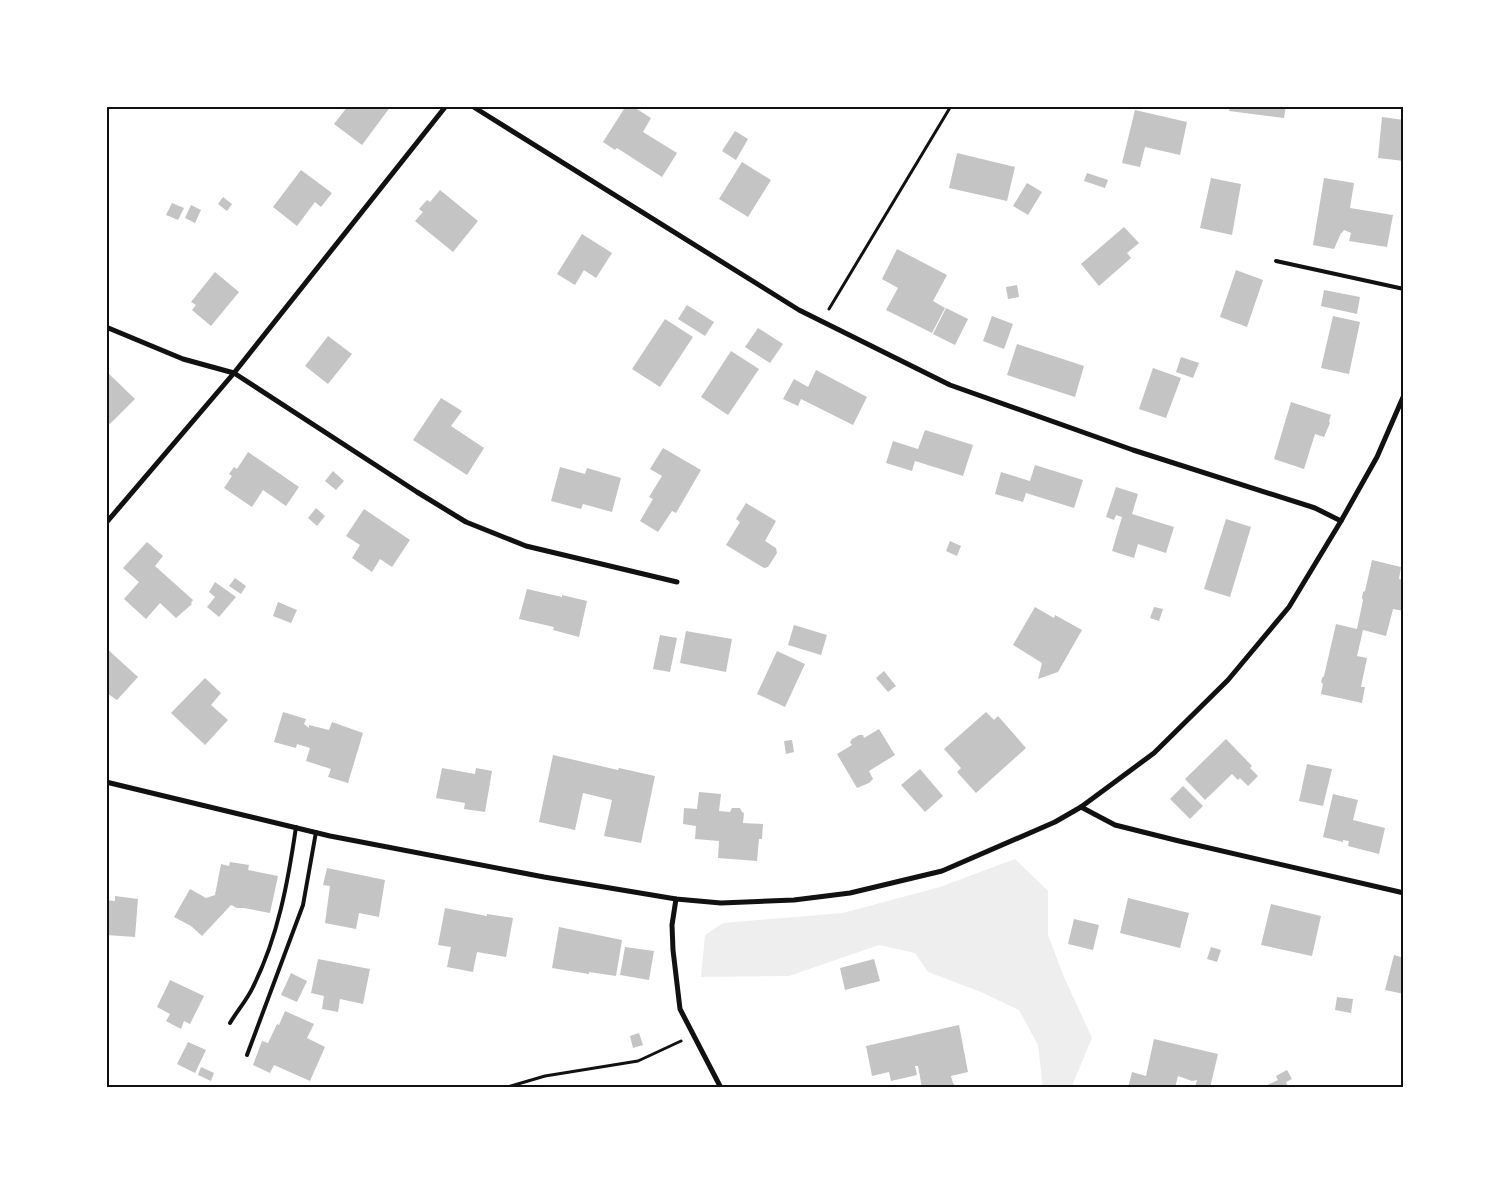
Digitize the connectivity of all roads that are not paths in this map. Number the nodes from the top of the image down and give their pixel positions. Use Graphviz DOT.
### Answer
graph roads {
  1 [pos="446,106"];
  2 [pos="472,106"];
  3 [pos="1276,260"];
  4 [pos="1404,288"];
  5 [pos="106,327"];
  6 [pos="234,373"];
  7 [pos="1404,395"];
  8 [pos="1341,521"];
  9 [pos="106,524"];
  10 [pos="677,582"];
  11 [pos="106,782"];
  12 [pos="1081,807"];
  13 [pos="296,827"];
  14 [pos="316,832"];
  15 [pos="1404,892"];
  16 [pos="676,899"];
  17 [pos="230,1023"];
  18 [pos="247,1055"];
  19 [pos="721,1088"];
  1 -- 6 [label="street"];
  2 -- 8 [label="street"];
  3 -- 4 [label="lane"];
  5 -- 6 [label="street"];
  6 -- 9 [label="street"];
  6 -- 10 [label="street"];
  7 -- 8 [label="street"];
  8 -- 12 [label="street"];
  11 -- 13 [label="street"];
  12 -- 15 [label="street"];
  12 -- 16 [label="street"];
  13 -- 14 [label="street"];
  13 -- 17 [label="lane"];
  14 -- 16 [label="street"];
  14 -- 18 [label="lane"];
  16 -- 19 [label="street"];
}
